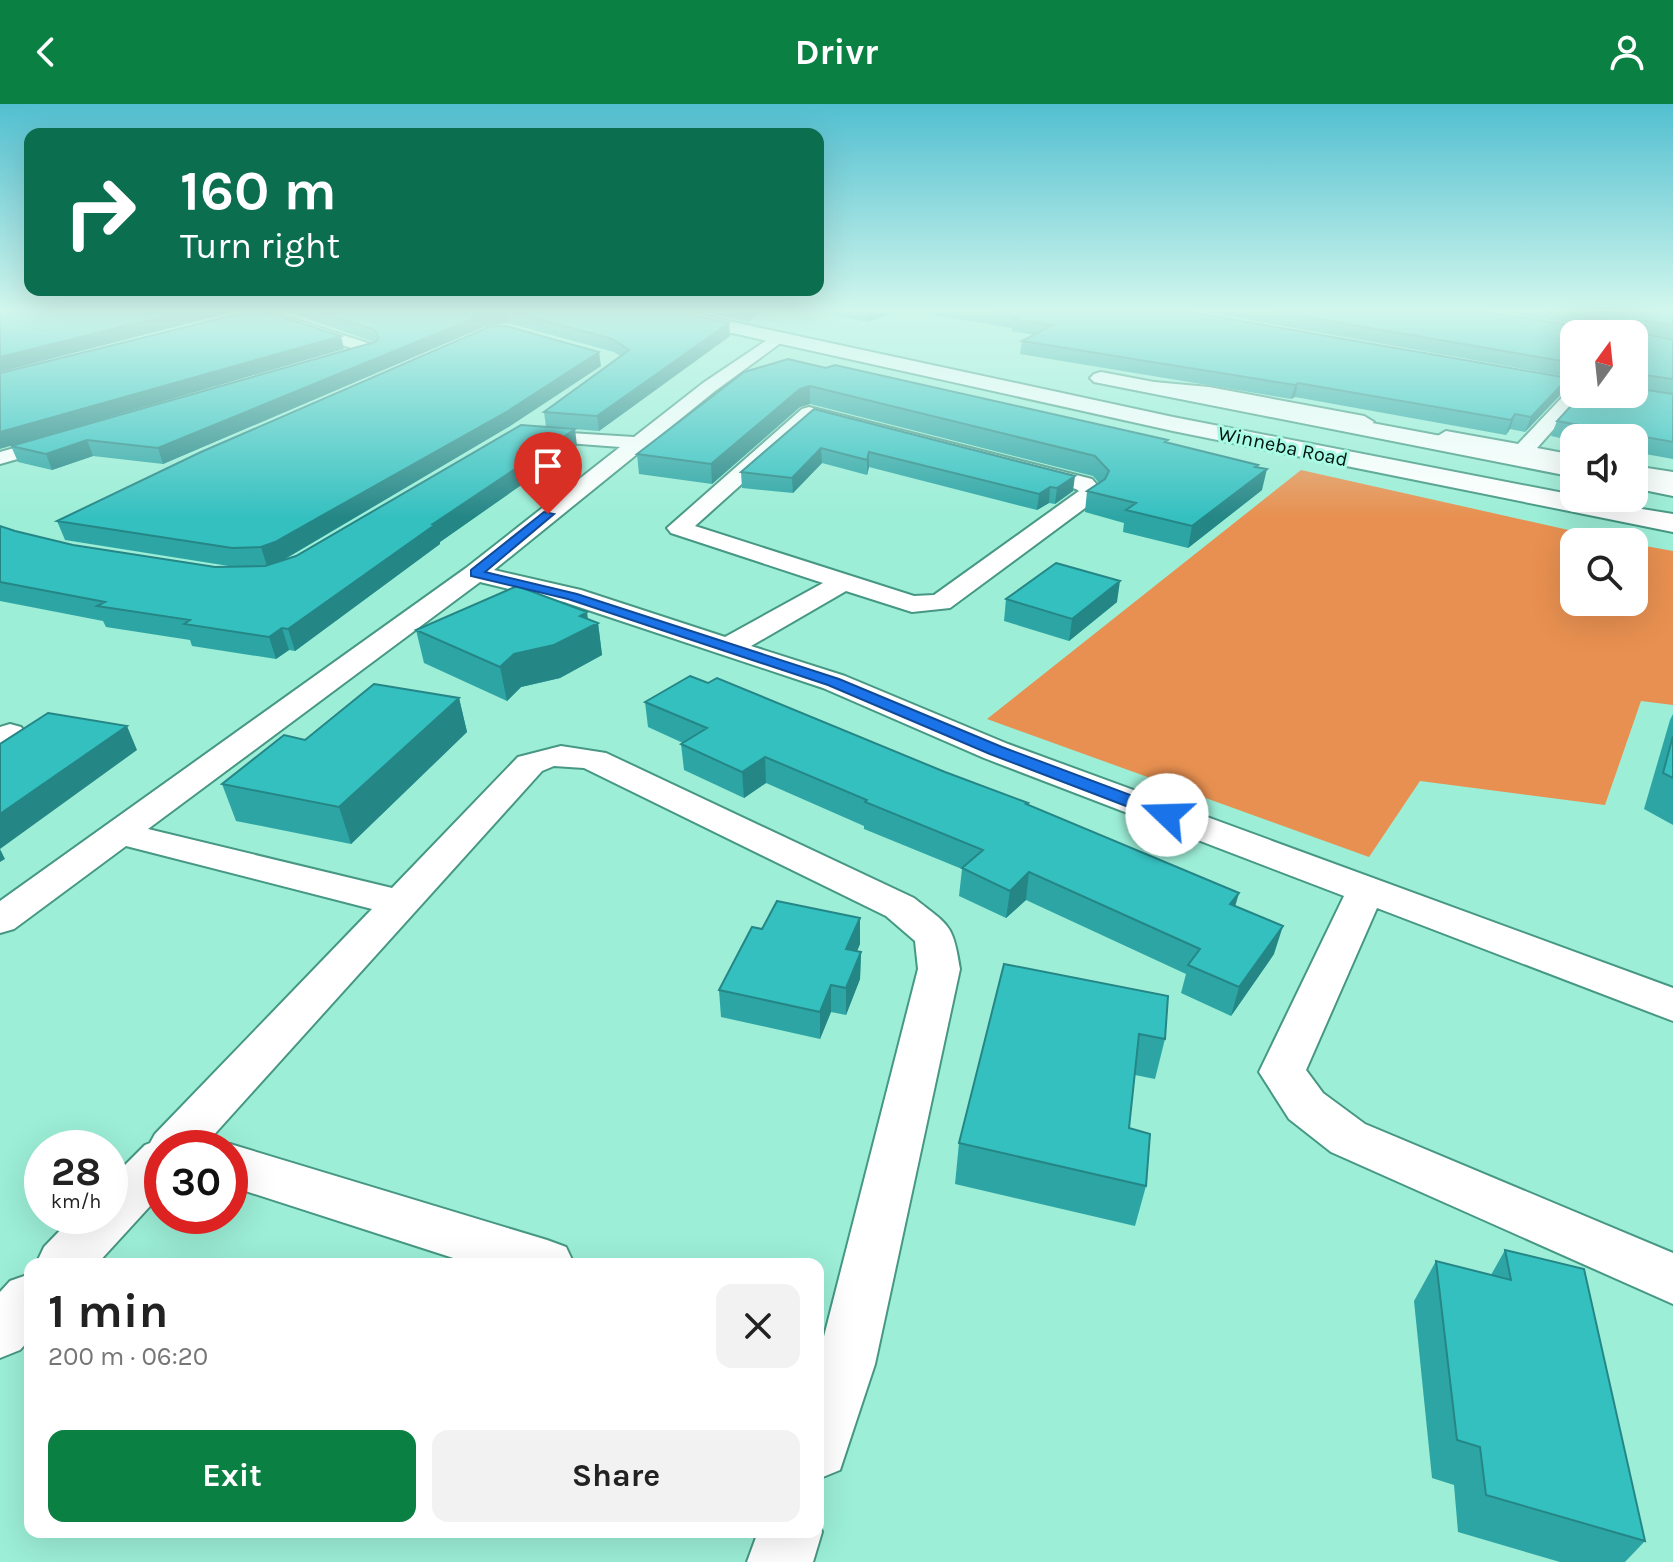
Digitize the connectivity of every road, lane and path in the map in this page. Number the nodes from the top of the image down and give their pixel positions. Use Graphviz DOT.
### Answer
graph roads {
  1 [pos="719,380"];
  2 [pos="970,380"];
  3 [pos="1074,380"];
  4 [pos="1111,380"];
  5 [pos="1148,387"];
  6 [pos="1065,400"];
  7 [pos="1563,408"];
  8 [pos="555,409"];
  9 [pos="72,437"];
  10 [pos="640,443"];
  11 [pos="1523,451"];
  12 [pos="0,458"];
  13 [pos="1560,458"];
  14 [pos="1560,466"];
  15 [pos="1648,474"];
  16 [pos="1560,476"];
  17 [pos="1673,478"];
  18 [pos="1648,483"];
  19 [pos="1673,488"];
  20 [pos="1648,493"];
  21 [pos="1673,497"];
  22 [pos="1673,523"];
  23 [pos="1673,535"];
  24 [pos="475,573"];
  25 [pos="842,583"];
  26 [pos="730,646"];
  27 [pos="0,730"];
  28 [pos="0,742"];
  29 [pos="119,833"];
  30 [pos="1366,890"];
  31 [pos="400,903"];
  32 [pos="0,920"];
  33 [pos="1673,1005"];
  34 [pos="190,1130"];
  35 [pos="248,1171"];
  36 [pos="144,1178"];
  37 [pos="128,1195"];
  38 [pos="91,1234"];
  39 [pos="69,1258"];
  40 [pos="528,1258"];
  41 [pos="1673,1279"];
  42 [pos="24,1305"];
  43 [pos="0,1331"];
  44 [pos="832,1359"];
  45 [pos="824,1410"];
  46 [pos="788,1538"];
  47 [pos="780,1562"];
  1 -- 10 [label="street"];
  2 -- 6 [label="highway, Winneba Road"];
  3 -- 16 [label="highway, Winneba Road"];
  4 -- 5 [label="highway"];
  5 -- 11 [label="street"];
  5 -- 14 [label="highway"];
  6 -- 22 [label="highway, Winneba Road"];
  6 -- 23 [label="highway"];
  7 -- 11 [label="street"];
  8 -- 10 [label="street"];
  9 -- 12 [label="street"];
  10 -- 24 [label="street"];
  11 -- 13 [label="street"];
  15 -- 17 [label="street"];
  18 -- 19 [label="highway"];
  20 -- 21 [label="highway"];
  24 -- 26 [label="street"];
  24 -- 29 [label="street"];
  25 -- 25 [label="street"];
  25 -- 26 [label="street"];
  26 -- 30 [label="street"];
  27 -- 28 [label="street"];
  29 -- 31 [label="street"];
  29 -- 32 [label="street"];
  30 -- 33 [label="street"];
  30 -- 41 [label="street"];
  31 -- 34 [label="street"];
  31 -- 44 [label="street"];
  35 -- 40 [label="street"];
  36 -- 37 [label="street"];
  38 -- 39 [label="street"];
  42 -- 43 [label="street"];
  44 -- 45 [label="street"];
  46 -- 47 [label="street"];
}
